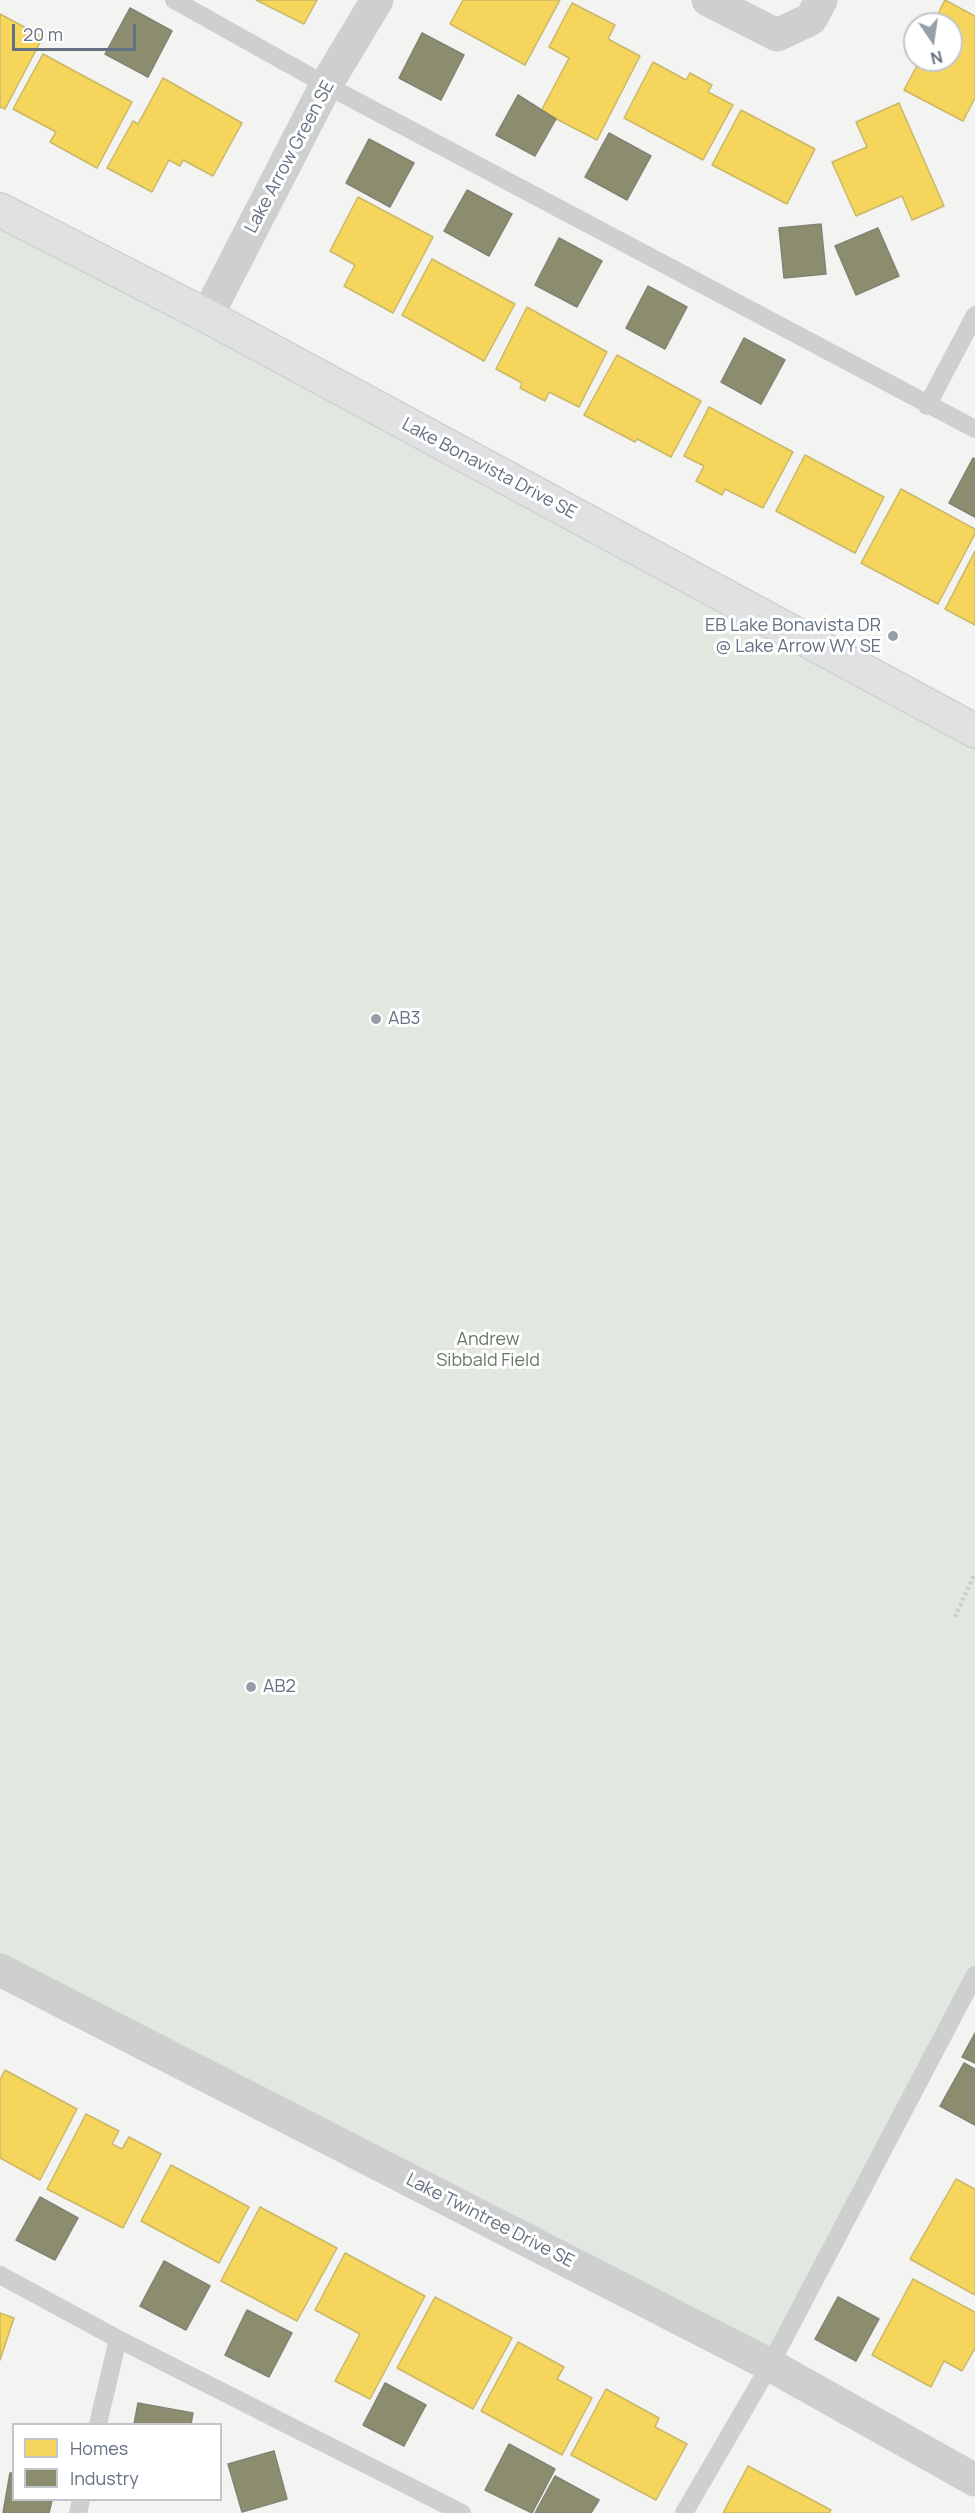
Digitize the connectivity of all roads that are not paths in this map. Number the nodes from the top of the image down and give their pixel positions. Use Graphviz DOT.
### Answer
graph roads {
  1 [pos="174,0"];
  2 [pos="376,0"];
  3 [pos="708,0"];
  4 [pos="821,0"];
  5 [pos="326,85"];
  6 [pos="0,210"];
  7 [pos="975,315"];
  8 [pos="207,316"];
  9 [pos="927,406"];
  10 [pos="975,429"];
  11 [pos="975,731"];
  12 [pos="0,1970"];
  13 [pos="975,1975"];
  14 [pos="0,2275"];
  15 [pos="118,2338"];
  16 [pos="770,2365"];
  17 [pos="98,2423"];
  18 [pos="975,2480"];
  19 [pos="462,2513"];
  20 [pos="684,2513"];
  1 -- 5 [label="lane"];
  2 -- 5 [label="street, Lake Arrow Green SE"];
  3 -- 4 [label="street"];
  5 -- 8 [label="street, Lake Arrow Green SE"];
  5 -- 9 [label="lane"];
  6 -- 8 [label="street, Lake Bonavista Drive SE"];
  7 -- 9 [label="lane"];
  8 -- 11 [label="street, Lake Bonavista Drive SE"];
  9 -- 10 [label="lane"];
  12 -- 16 [label="street, Lake Twintree Drive SE"];
  13 -- 16 [label="lane"];
  14 -- 15 [label="lane"];
  15 -- 17 [label="lane"];
  15 -- 19 [label="lane"];
  16 -- 18 [label="street, Lake Twintree Drive SE"];
  16 -- 20 [label="lane"];
}
